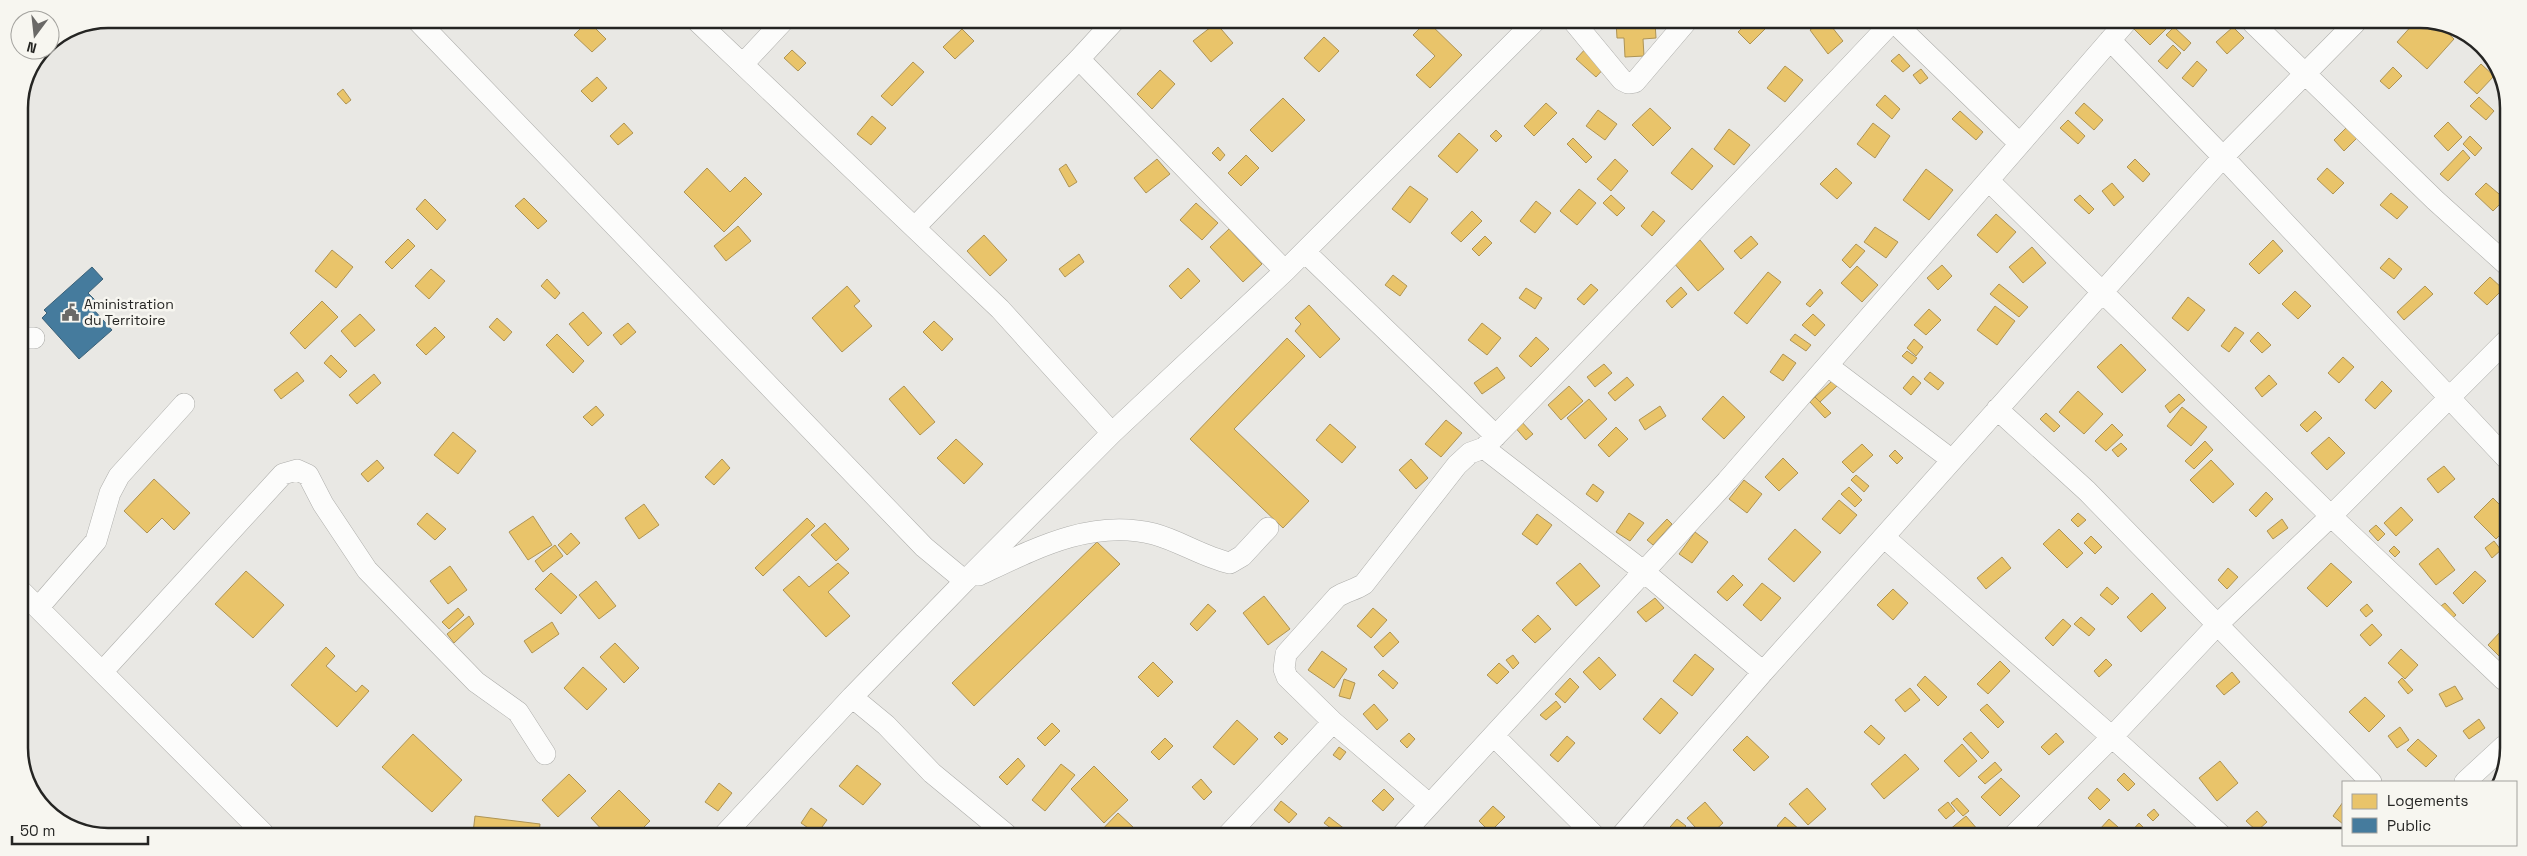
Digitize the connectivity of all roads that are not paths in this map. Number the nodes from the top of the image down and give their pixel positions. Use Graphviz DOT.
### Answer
graph roads {
  1 [pos="425,28"];
  2 [pos="705,28"];
  3 [pos="777,28"];
  4 [pos="1108,28"];
  5 [pos="1528,28"];
  6 [pos="1579,28"];
  7 [pos="1681,28"];
  8 [pos="1887,28"];
  9 [pos="1899,28"];
  10 [pos="2121,28"];
  11 [pos="2258,28"];
  12 [pos="2350,28"];
  13 [pos="2110,40"];
  14 [pos="1079,60"];
  15 [pos="743,64"];
  16 [pos="2306,73"];
  17 [pos="2020,144"];
  18 [pos="2223,157"];
  19 [pos="1989,181"];
  20 [pos="916,227"];
  21 [pos="1305,252"];
  22 [pos="2499,258"];
  23 [pos="1286,271"];
  24 [pos="2103,292"];
  25 [pos="2499,348"];
  26 [pos="1828,366"];
  27 [pos="2450,398"];
  28 [pos="184,404"];
  29 [pos="1996,409"];
  30 [pos="1112,433"];
  31 [pos="1490,442"];
  32 [pos="2500,451"];
  33 [pos="1952,460"];
  34 [pos="2331,516"];
  35 [pos="1268,528"];
  36 [pos="1885,538"];
  37 [pos="1643,571"];
  38 [pos="965,581"];
  39 [pos="28,598"];
  40 [pos="38,608"];
  41 [pos="2218,624"];
  42 [pos="102,671"];
  43 [pos="1763,672"];
  44 [pos="2500,676"];
  45 [pos="852,697"];
  46 [pos="1333,722"];
  47 [pos="1494,736"];
  48 [pos="2112,736"];
  49 [pos="2500,750"];
  50 [pos="544,754"];
  51 [pos="2370,781"];
  52 [pos="2466,781"];
  53 [pos="1430,804"];
  54 [pos="259,828"];
  55 [pos="731,828"];
  56 [pos="999,828"];
  57 [pos="1235,828"];
  58 [pos="1408,828"];
  59 [pos="1587,828"];
  60 [pos="1628,828"];
  61 [pos="2021,828"];
  62 [pos="2213,828"];
  1 -- 38 [label="street"];
  2 -- 15 [label="street"];
  3 -- 15 [label="street"];
  4 -- 14 [label="street"];
  5 -- 21 [label="street"];
  6 -- 7 [label="street"];
  8 -- 31 [label="street"];
  9 -- 17 [label="street"];
  10 -- 13 [label="street"];
  11 -- 16 [label="street"];
  12 -- 16 [label="street"];
  13 -- 17 [label="street"];
  13 -- 18 [label="street"];
  14 -- 20 [label="street"];
  14 -- 23 [label="street"];
  15 -- 20 [label="street"];
  16 -- 18 [label="street"];
  16 -- 22 [label="street"];
  17 -- 19 [label="street"];
  18 -- 24 [label="street"];
  18 -- 27 [label="street"];
  19 -- 24 [label="street"];
  19 -- 26 [label="street"];
  20 -- 30 [label="street"];
  21 -- 23 [label="street"];
  21 -- 31 [label="street"];
  23 -- 30 [label="street"];
  24 -- 29 [label="street"];
  24 -- 34 [label="street"];
  25 -- 27 [label="street"];
  26 -- 33 [label="street"];
  26 -- 37 [label="street"];
  27 -- 32 [label="street"];
  27 -- 34 [label="street"];
  28 -- 40 [label="street"];
  29 -- 33 [label="street"];
  29 -- 41 [label="street"];
  30 -- 38 [label="street"];
  31 -- 37 [label="street"];
  31 -- 46 [label="street"];
  33 -- 36 [label="street"];
  34 -- 41 [label="street"];
  34 -- 44 [label="street"];
  35 -- 38 [label="street"];
  36 -- 43 [label="street"];
  36 -- 48 [label="street"];
  37 -- 43 [label="street"];
  37 -- 47 [label="street"];
  38 -- 45 [label="street"];
  39 -- 40 [label="street"];
  40 -- 42 [label="street"];
  41 -- 48 [label="street"];
  41 -- 51 [label="street"];
  42 -- 50 [label="street"];
  42 -- 54 [label="street"];
  43 -- 60 [label="street"];
  45 -- 55 [label="street"];
  45 -- 56 [label="street"];
  46 -- 53 [label="street"];
  46 -- 57 [label="street"];
  47 -- 53 [label="street"];
  47 -- 59 [label="street"];
  48 -- 61 [label="street"];
  48 -- 62 [label="street"];
  49 -- 52 [label="street"];
  53 -- 58 [label="street"];
}
